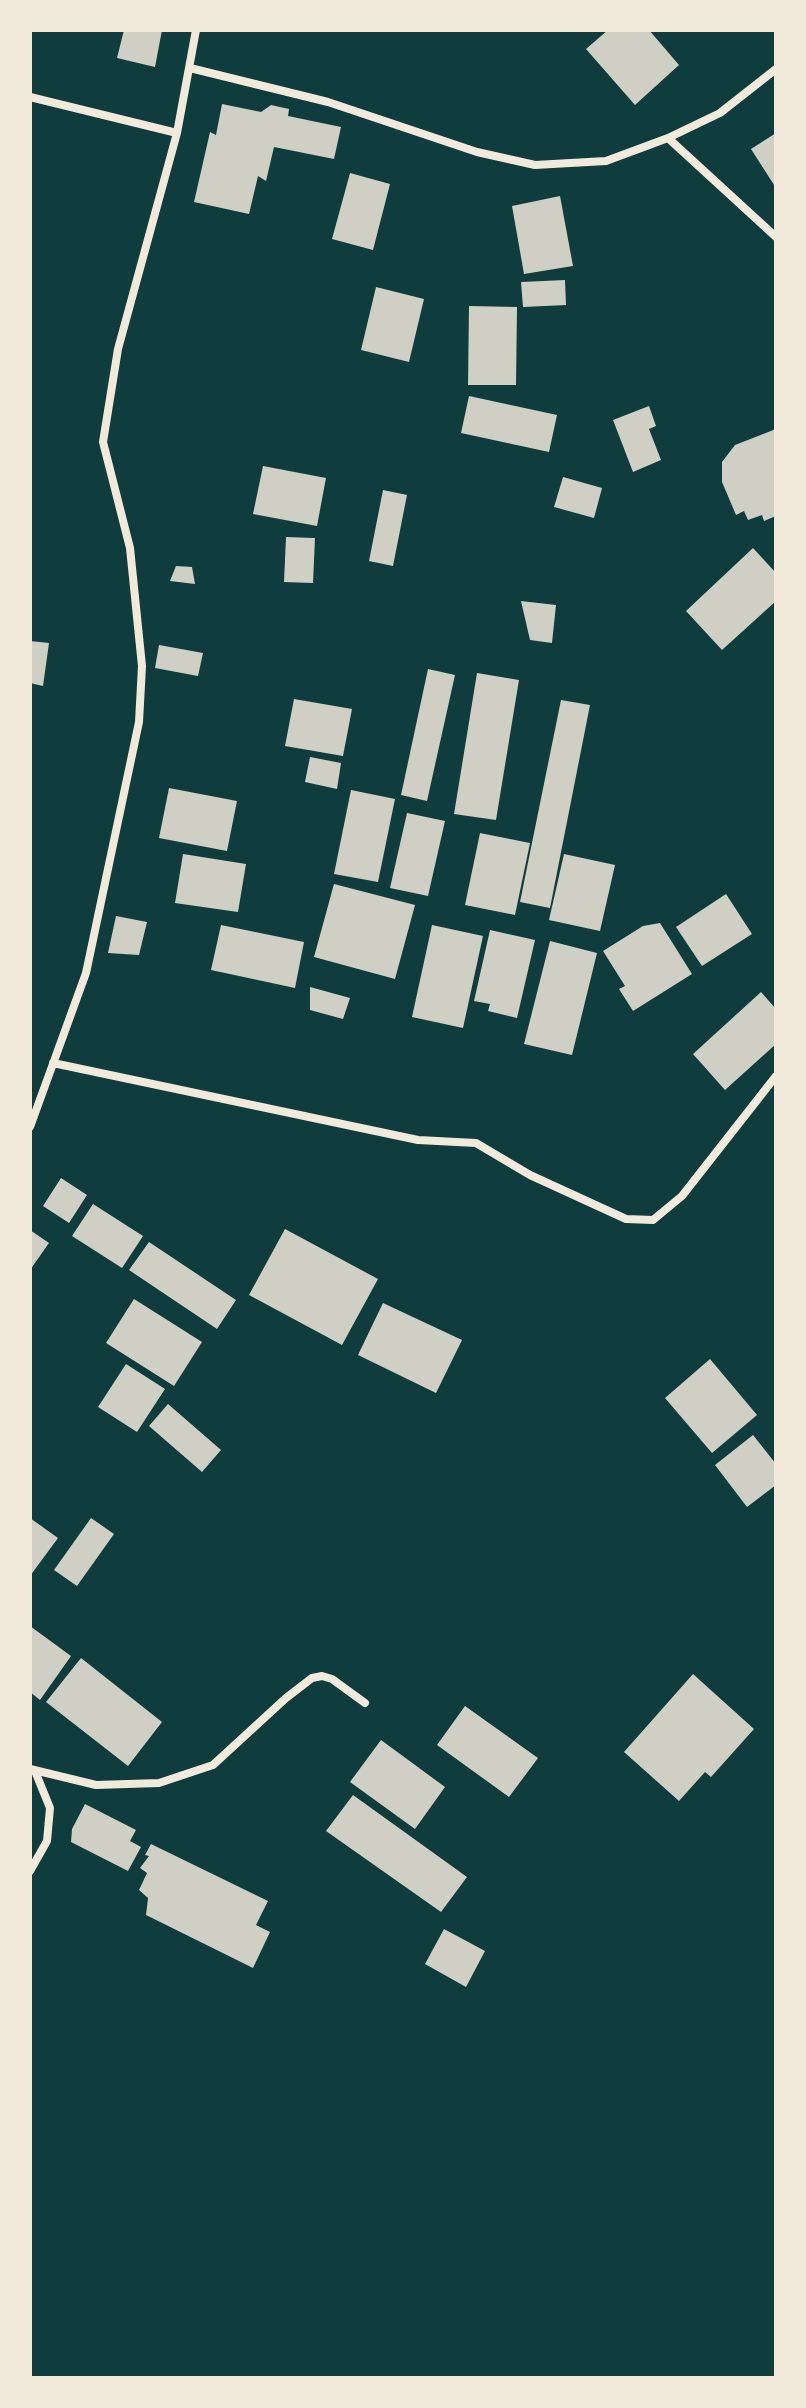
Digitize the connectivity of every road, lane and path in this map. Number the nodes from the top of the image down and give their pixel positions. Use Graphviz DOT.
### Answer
graph roads {
  1 [pos="196,30"];
  2 [pos="190,68"];
  3 [pos="776,69"];
  4 [pos="30,97"];
  5 [pos="177,133"];
  6 [pos="668,138"];
  7 [pos="776,237"];
  8 [pos="53,1063"];
  9 [pos="776,1076"];
  10 [pos="30,1127"];
  11 [pos="365,1703"];
  12 [pos="32,1770"];
  13 [pos="30,1871"];
  1 -- 2 [label="street"];
  2 -- 5 [label="street"];
  2 -- 6 [label="street"];
  3 -- 6 [label="street"];
  4 -- 5 [label="street"];
  5 -- 8 [label="street"];
  6 -- 7 [label="street"];
  8 -- 9 [label="street"];
  8 -- 10 [label="street"];
  11 -- 12 [label="street"];
  12 -- 13 [label="street"];
}
